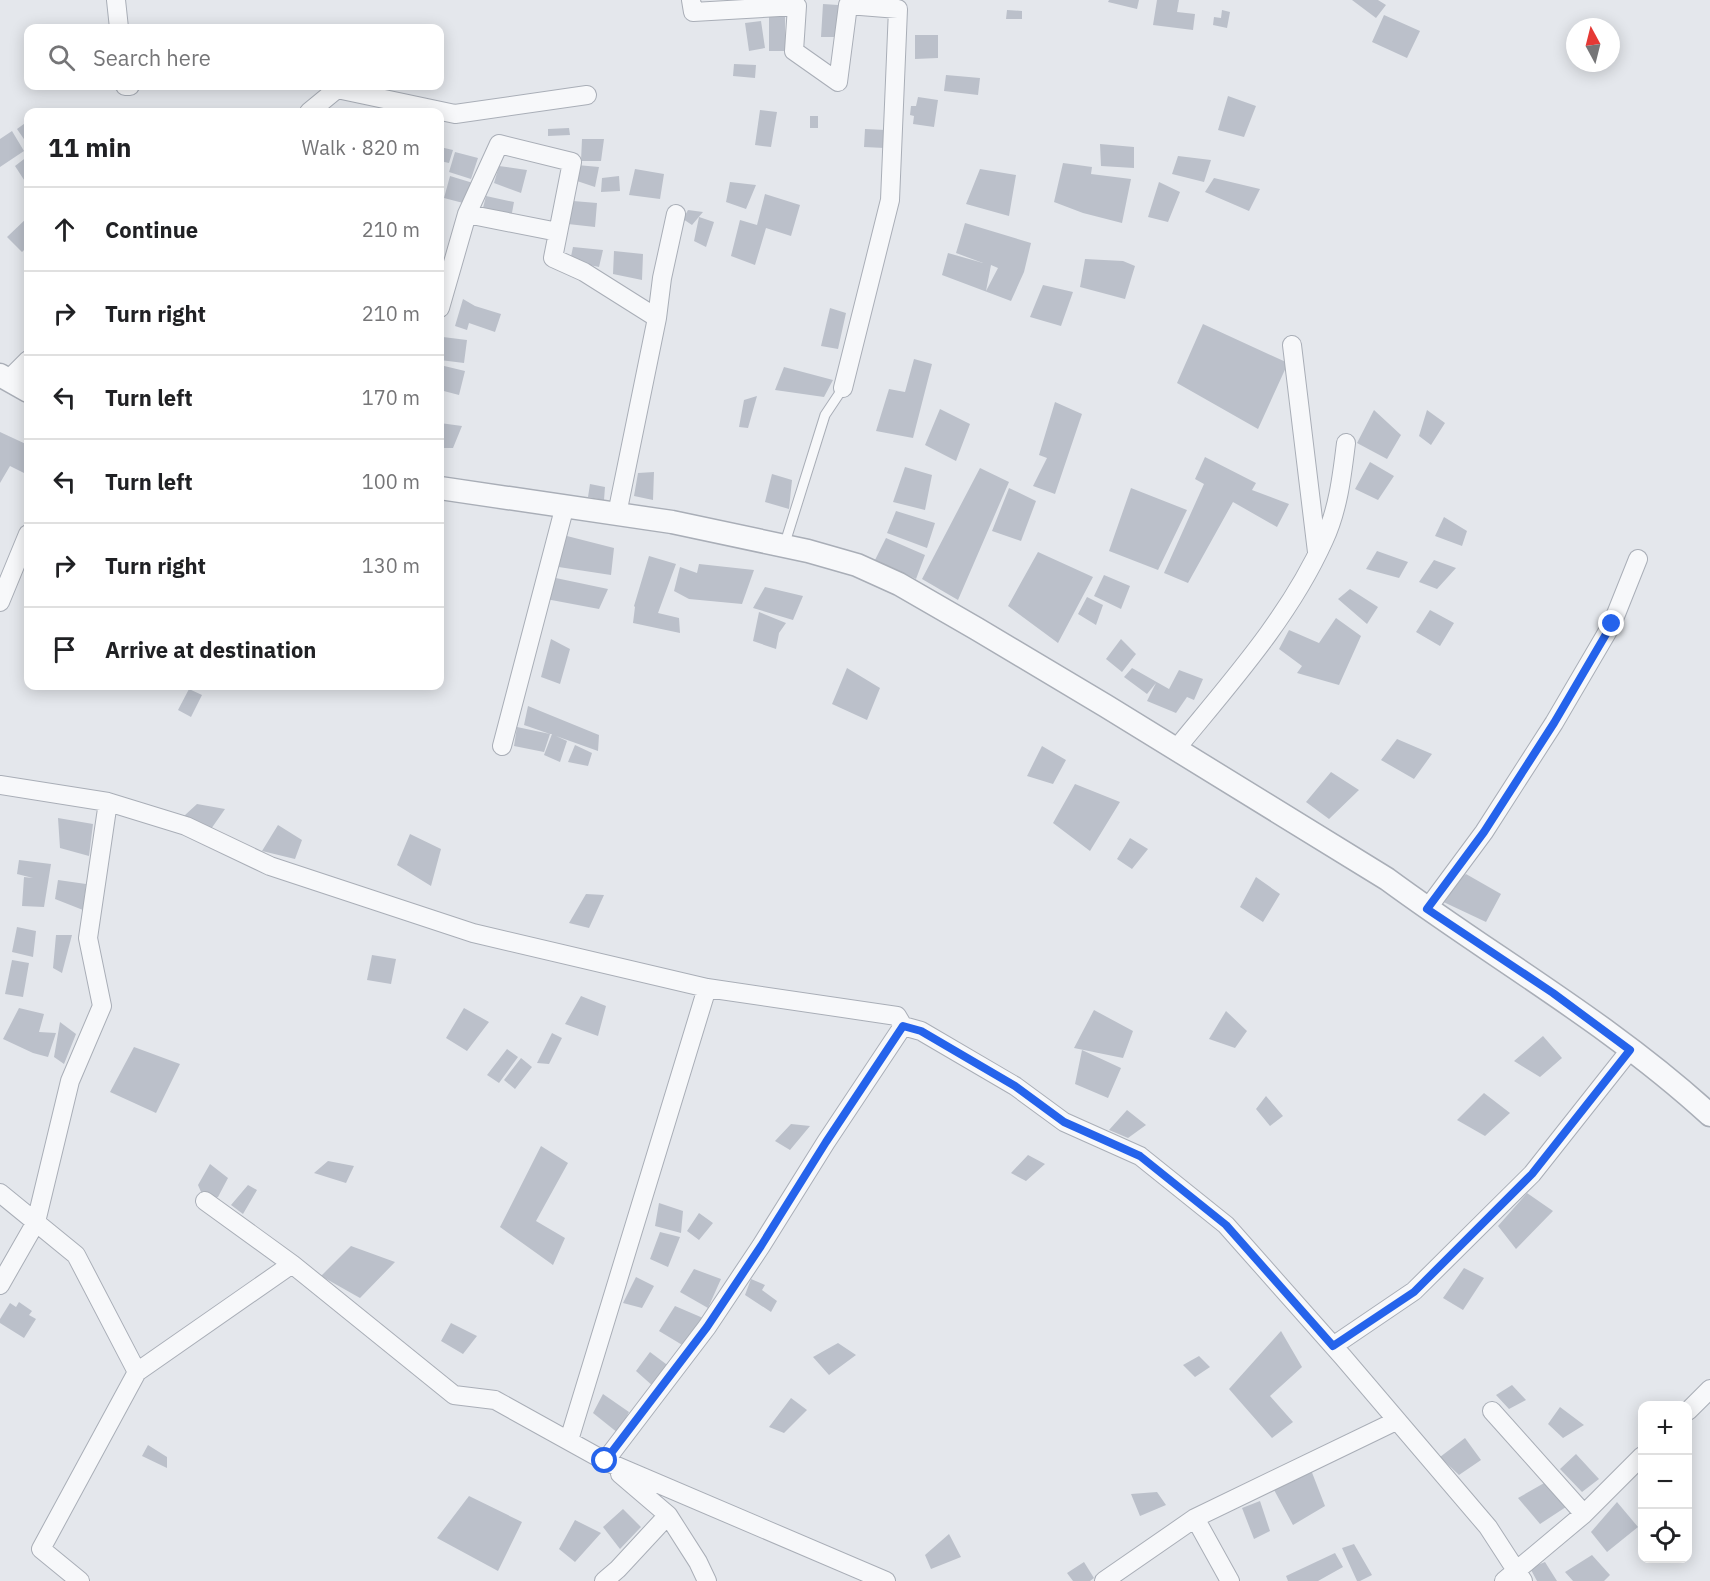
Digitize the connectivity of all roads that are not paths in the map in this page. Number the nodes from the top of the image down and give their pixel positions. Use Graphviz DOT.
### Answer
graph roads {
  1 [pos="116,0"];
  2 [pos="691,0"];
  3 [pos="119,24"];
  4 [pos="329,90"];
  5 [pos="346,90"];
  6 [pos="587,95"];
  7 [pos="313,108"];
  8 [pos="428,108"];
  9 [pos="444,112"];
  10 [pos="467,214"];
  11 [pos="676,214"];
  12 [pos="558,232"];
  13 [pos="444,294"];
  14 [pos="657,318"];
  15 [pos="1292,345"];
  16 [pos="24,370"];
  17 [pos="18,386"];
  18 [pos="843,388"];
  19 [pos="1346,442"];
  20 [pos="444,489"];
  21 [pos="568,507"];
  22 [pos="617,514"];
  23 [pos="24,544"];
  24 [pos="784,546"];
  25 [pos="1317,552"];
  26 [pos="1638,559"];
  27 [pos="0,602"];
  28 [pos="502,746"];
  29 [pos="1176,749"];
  30 [pos="0,785"];
  31 [pos="108,802"];
  32 [pos="1427,909"];
  33 [pos="707,988"];
  34 [pos="903,1026"];
  35 [pos="1630,1050"];
  36 [pos="1710,1115"];
  37 [pos="0,1193"];
  38 [pos="205,1201"];
  39 [pos="36,1222"];
  40 [pos="292,1264"];
  41 [pos="0,1285"];
  42 [pos="1333,1346"];
  43 [pos="137,1372"];
  44 [pos="1710,1389"];
  45 [pos="1692,1407"];
  46 [pos="1492,1411"];
  47 [pos="1396,1421"];
  48 [pos="569,1440"];
  49 [pos="1638,1460"];
  50 [pos="605,1461"];
  51 [pos="1584,1514"];
  52 [pos="668,1515"];
  53 [pos="1195,1518"];
  54 [pos="1515,1578"];
  55 [pos="80,1581"];
  56 [pos="604,1581"];
  57 [pos="707,1581"];
  58 [pos="886,1581"];
  59 [pos="1104,1581"];
  60 [pos="1230,1581"];
  1 -- 3 [label="street"];
  2 -- 18 [label="street"];
  4 -- 7 [label="street"];
  5 -- 8 [label="street"];
  6 -- 9 [label="street"];
  10 -- 12 [label="street"];
  10 -- 12 [label="street"];
  10 -- 13 [label="street"];
  11 -- 14 [label="street"];
  12 -- 14 [label="street"];
  14 -- 22 [label="street"];
  15 -- 25 [label="street"];
  16 -- 17 [label="street"];
  18 -- 24 [label="lane"];
  19 -- 25 [label="street"];
  20 -- 21 [label="street"];
  21 -- 22 [label="street"];
  21 -- 28 [label="street"];
  22 -- 24 [label="street"];
  23 -- 27 [label="street"];
  24 -- 29 [label="street"];
  25 -- 29 [label="street"];
  26 -- 32 [label="street"];
  29 -- 32 [label="street"];
  30 -- 31 [label="street"];
  31 -- 33 [label="street"];
  31 -- 39 [label="street"];
  32 -- 35 [label="street"];
  33 -- 34 [label="street"];
  33 -- 48 [label="street"];
  34 -- 42 [label="street"];
  34 -- 50 [label="street"];
  35 -- 36 [label="street"];
  35 -- 42 [label="street"];
  37 -- 39 [label="street"];
  38 -- 40 [label="street"];
  39 -- 41 [label="street"];
  39 -- 43 [label="street"];
  40 -- 43 [label="street"];
  40 -- 48 [label="street"];
  42 -- 47 [label="street"];
  43 -- 55 [label="street"];
  44 -- 45 [label="street"];
  46 -- 51 [label="street"];
  47 -- 53 [label="street"];
  47 -- 54 [label="street"];
  48 -- 50 [label="street"];
  49 -- 51 [label="street"];
  50 -- 52 [label="street"];
  50 -- 58 [label="street"];
  51 -- 54 [label="street"];
  52 -- 56 [label="street"];
  52 -- 57 [label="street"];
  53 -- 59 [label="street"];
  53 -- 60 [label="street"];
}
